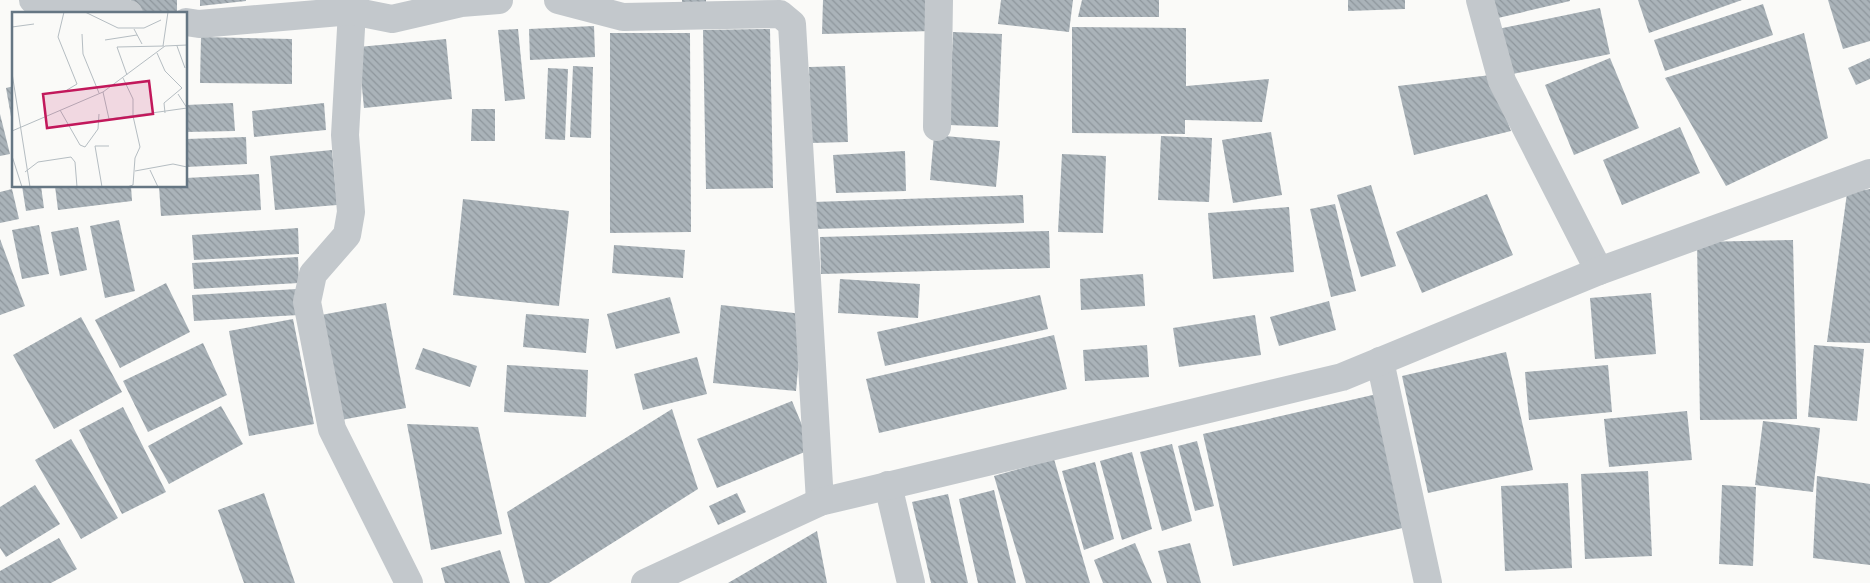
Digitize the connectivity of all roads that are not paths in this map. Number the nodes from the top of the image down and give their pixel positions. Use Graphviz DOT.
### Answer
graph roads {
  1 [pos="33,0"];
  2 [pos="499,0"];
  3 [pos="558,0"];
  4 [pos="939,0"];
  5 [pos="1480,0"];
  6 [pos="352,6"];
  7 [pos="115,12"];
  8 [pos="188,22"];
  9 [pos="937,127"];
  10 [pos="1870,173"];
  11 [pos="1599,271"];
  12 [pos="1380,361"];
  13 [pos="888,485"];
  14 [pos="820,502"];
  15 [pos="409,583"];
  16 [pos="645,583"];
  17 [pos="912,583"];
  18 [pos="1428,583"];
  1 -- 7 [label="street"];
  2 -- 6 [label="street"];
  3 -- 14 [label="street"];
  4 -- 9 [label="street"];
  5 -- 11 [label="street"];
  6 -- 8 [label="street"];
  6 -- 15 [label="street"];
  10 -- 11 [label="street"];
  11 -- 12 [label="street"];
  12 -- 13 [label="street"];
  12 -- 18 [label="street"];
  13 -- 14 [label="street"];
  13 -- 17 [label="street"];
  14 -- 16 [label="street"];
}
